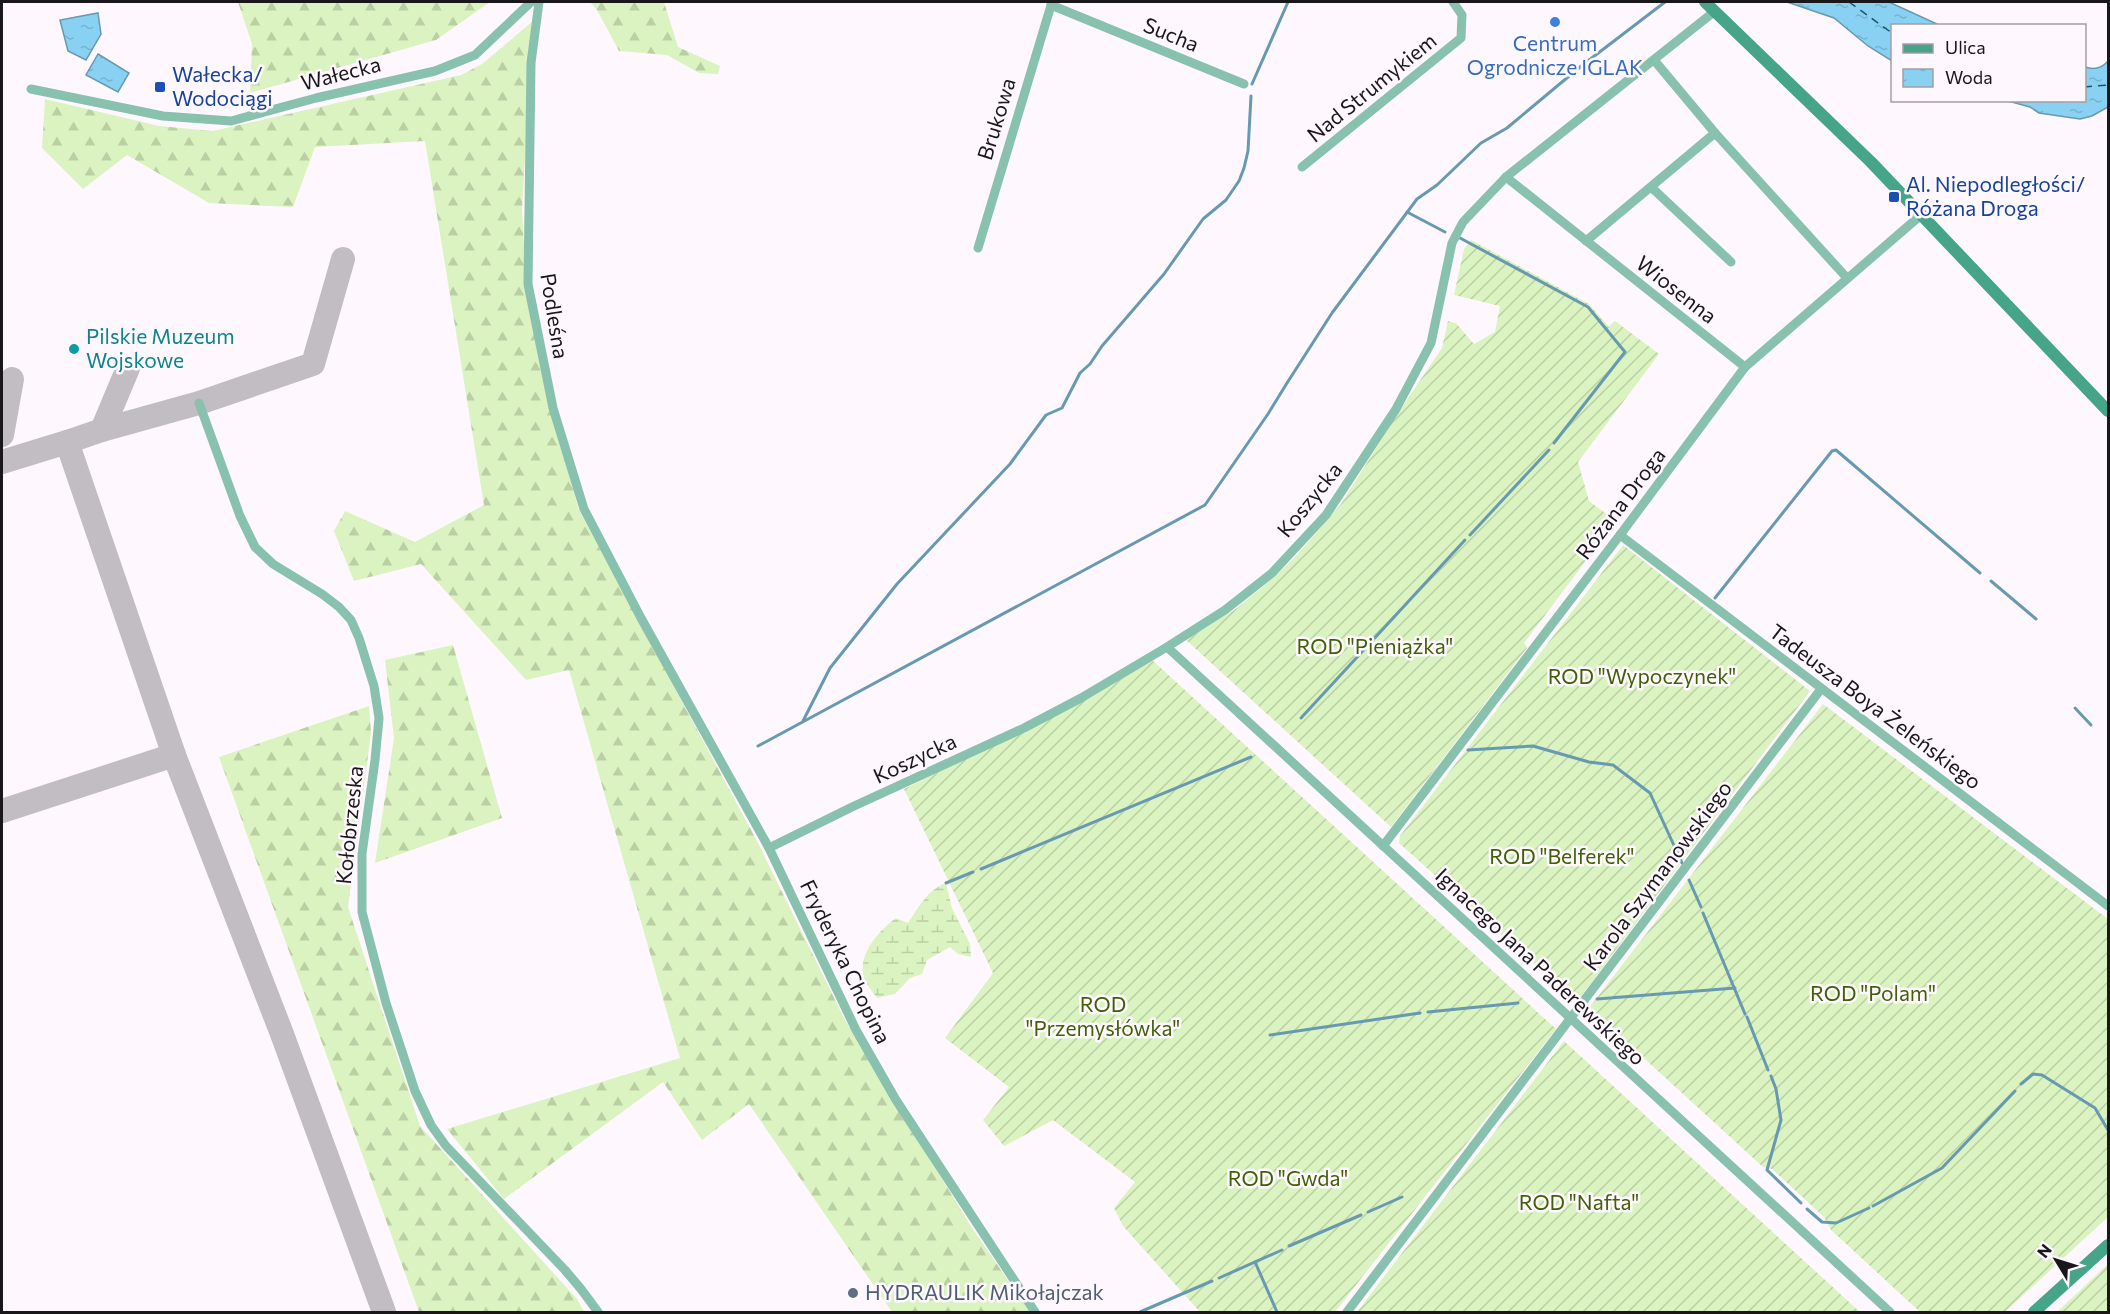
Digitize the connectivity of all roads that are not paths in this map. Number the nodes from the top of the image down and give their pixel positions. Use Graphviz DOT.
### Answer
graph roads {
  1 [pos="531,2"];
  2 [pos="1453,2"];
  3 [pos="1705,2"];
  4 [pos="1051,3"];
  5 [pos="1715,11"];
  6 [pos="1654,60"];
  7 [pos="1244,84"];
  8 [pos="31,89"];
  9 [pos="1714,133"];
  10 [pos="1302,167"];
  11 [pos="1506,177"];
  12 [pos="1651,187"];
  13 [pos="1921,215"];
  14 [pos="1586,241"];
  15 [pos="978,248"];
  16 [pos="1731,262"];
  17 [pos="1847,278"];
  18 [pos="1745,368"];
  19 [pos="199,403"];
  20 [pos="2109,411"];
  21 [pos="1620,535"];
  22 [pos="641,618"];
  23 [pos="1167,647"];
  24 [pos="1821,689"];
  25 [pos="1383,846"];
  26 [pos="769,848"];
  27 [pos="2109,906"];
  28 [pos="1571,1020"];
  29 [pos="2109,1245"];
  30 [pos="598,1312"];
  31 [pos="1035,1312"];
  32 [pos="1347,1312"];
  33 [pos="1890,1312"];
  34 [pos="2034,1312"];
  1 -- 8 [label="street, Wałecka"];
  1 -- 22 [label="street, Podleśna"];
  2 -- 10 [label="street, Nad Strumykiem"];
  3 -- 5 [label="street"];
  4 -- 7 [label="street, Sucha"];
  4 -- 15 [label="street, Brukowa"];
  5 -- 6 [label="street, Koszycka"];
  5 -- 13 [label="street"];
  6 -- 9 [label="street"];
  6 -- 11 [label="street, Koszycka"];
  9 -- 12 [label="street"];
  9 -- 17 [label="street"];
  11 -- 14 [label="street, Wiosenna"];
  11 -- 23 [label="street, Koszycka"];
  12 -- 14 [label="street"];
  12 -- 16 [label="street"];
  13 -- 17 [label="street, Różana Droga"];
  13 -- 20 [label="street"];
  14 -- 18 [label="street, Wiosenna"];
  17 -- 18 [label="street, Różana Droga"];
  18 -- 21 [label="street, Różana Droga"];
  19 -- 30 [label="street, Kołobrzeska"];
  21 -- 24 [label="street, Tadeusza Boya Żeleńskiego"];
  21 -- 25 [label="street, Różana Droga"];
  22 -- 26 [label="street, Fryderyka Chopina"];
  23 -- 25 [label="street, Ignacego Jana Paderewskiego"];
  23 -- 26 [label="street, Koszycka"];
  24 -- 27 [label="street, Tadeusza Boya Żeleńskiego"];
  24 -- 28 [label="street, Karola Szymanowskiego"];
  25 -- 28 [label="street, Ignacego Jana Paderewskiego"];
  26 -- 31 [label="street, Fryderyka Chopina"];
  28 -- 32 [label="street, Karola Szymanowskiego"];
  28 -- 33 [label="street, Ignacego Jana Paderewskiego"];
  29 -- 34 [label="street"];
}
